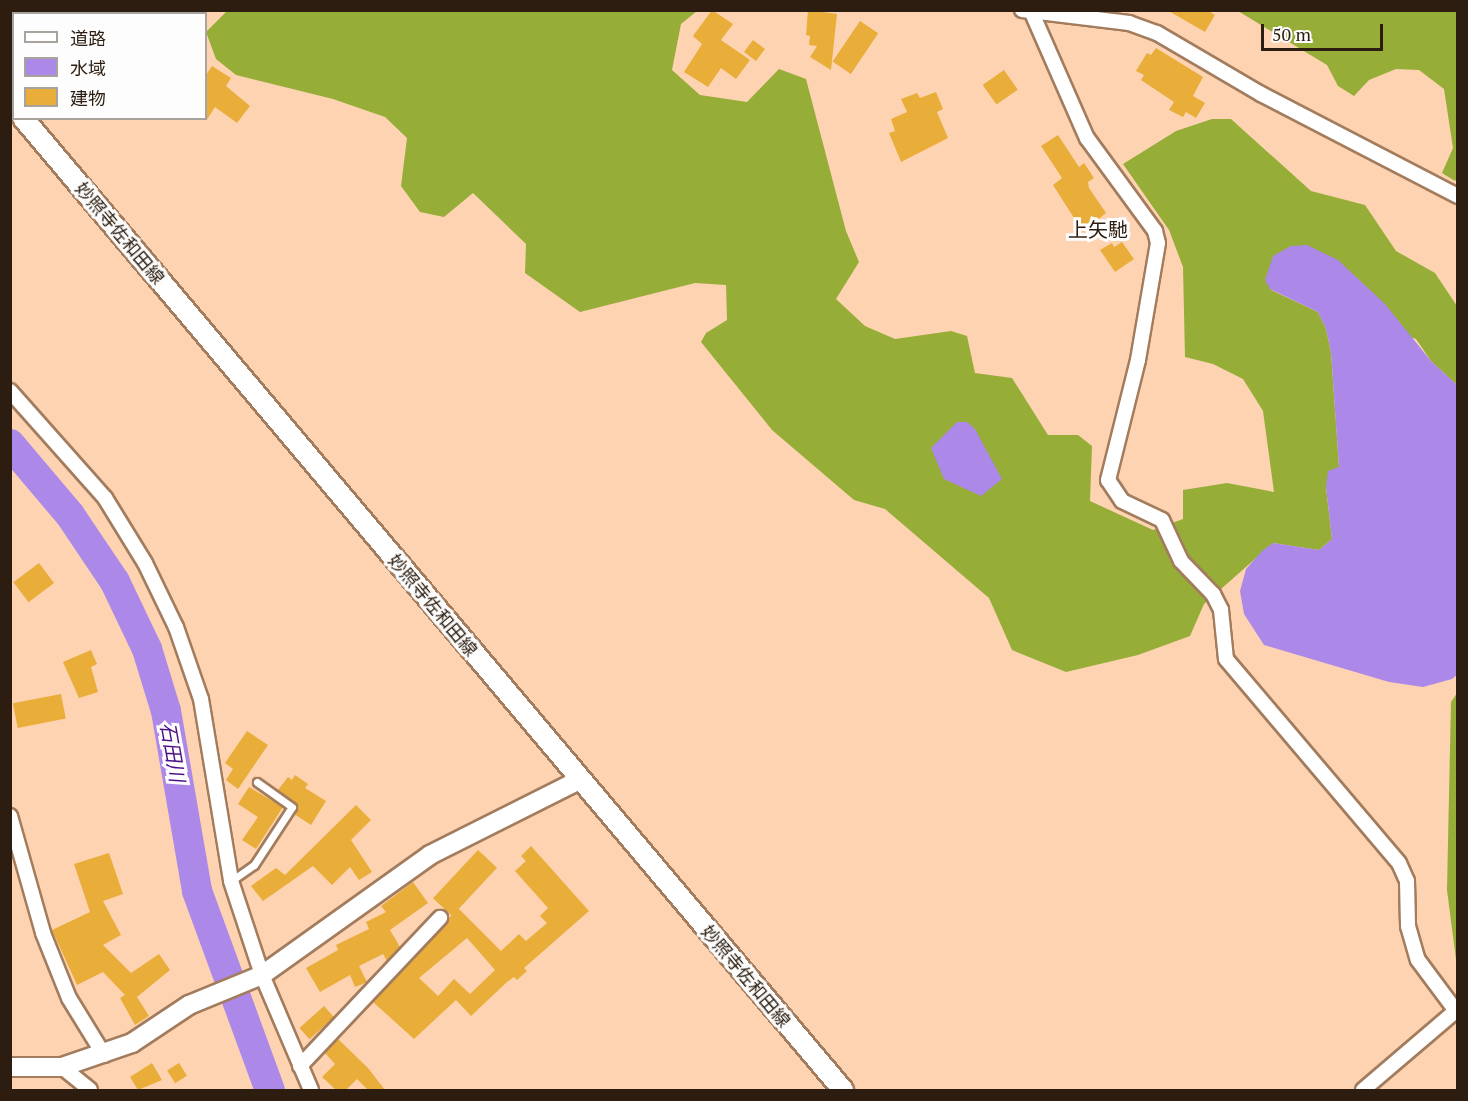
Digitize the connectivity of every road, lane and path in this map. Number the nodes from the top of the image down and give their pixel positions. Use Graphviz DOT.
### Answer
graph roads {
  1 [pos="1027,12"];
  2 [pos="25,120"];
  3 [pos="1458,196"];
  4 [pos="10,391"];
  5 [pos="579,780"];
  6 [pos="257,782"];
  7 [pos="10,816"];
  8 [pos="231,881"];
  9 [pos="440,918"];
  10 [pos="257,977"];
  11 [pos="1457,1010"];
  12 [pos="104,1055"];
  13 [pos="300,1066"];
  14 [pos="10,1067"];
  15 [pos="62,1067"];
  16 [pos="90,1090"];
  17 [pos="311,1090"];
  18 [pos="843,1090"];
  19 [pos="1363,1090"];
  1 -- 3 [label="street"];
  1 -- 11 [label="street"];
  2 -- 5 [label="main road, 妙照寺佐和田線"];
  4 -- 8 [label="street"];
  5 -- 10 [label="street"];
  5 -- 18 [label="main road, 妙照寺佐和田線"];
  6 -- 8 [label="lane"];
  7 -- 12 [label="street"];
  8 -- 10 [label="street"];
  9 -- 13 [label="street"];
  10 -- 12 [label="street"];
  10 -- 13 [label="street"];
  11 -- 19 [label="street"];
  12 -- 15 [label="street"];
  13 -- 17 [label="street"];
  14 -- 15 [label="street"];
  15 -- 16 [label="street"];
}
